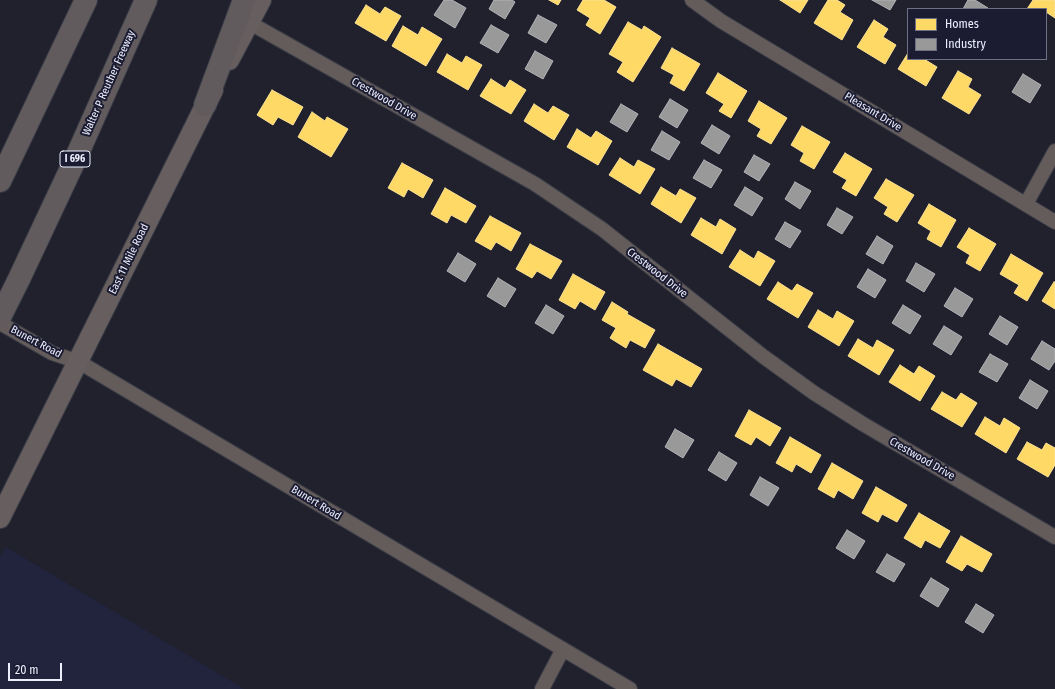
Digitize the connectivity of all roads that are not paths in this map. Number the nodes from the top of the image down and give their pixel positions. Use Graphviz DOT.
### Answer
graph roads {
  1 [pos="86,0"];
  2 [pos="146,0"];
  3 [pos="244,0"];
  4 [pos="261,0"];
  5 [pos="692,0"];
  6 [pos="250,23"];
  7 [pos="205,105"];
  8 [pos="1055,151"];
  9 [pos="0,181"];
  10 [pos="1026,204"];
  11 [pos="1055,222"];
  12 [pos="0,317"];
  13 [pos="0,323"];
  14 [pos="79,362"];
  15 [pos="0,518"];
  16 [pos="1055,537"];
  17 [pos="563,649"];
  18 [pos="542,689"];
  19 [pos="630,689"];
  1 -- 9 [label="highway"];
  2 -- 12 [label="highway, Walter P Reuther Freeway / I 696"];
  3 -- 7 [label="highway"];
  4 -- 6 [label="main road, East 11 Mile Road"];
  5 -- 10 [label="street, Pleasant Drive"];
  6 -- 7 [label="main road, East 11 Mile Road"];
  6 -- 16 [label="street, Crestwood Drive"];
  7 -- 14 [label="main road, East 11 Mile Road"];
  8 -- 10 [label="street"];
  10 -- 11 [label="street, Pleasant Drive"];
  13 -- 14 [label="street, Bunert Road"];
  14 -- 15 [label="main road, East 11 Mile Road"];
  14 -- 17 [label="street, Bunert Road"];
  17 -- 18 [label="street"];
  17 -- 19 [label="street, Bunert Road"];
}
